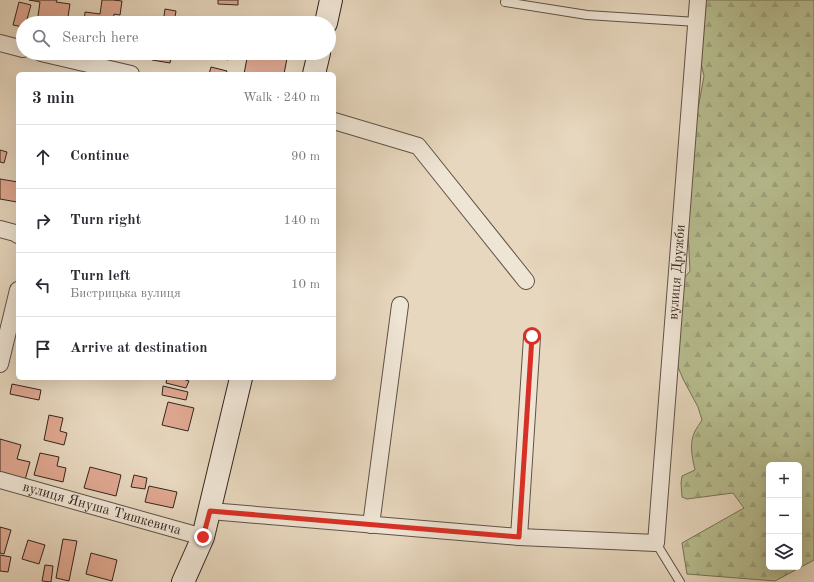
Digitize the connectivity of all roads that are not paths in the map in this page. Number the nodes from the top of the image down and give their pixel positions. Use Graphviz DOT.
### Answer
graph roads {
  1 [pos="331,0"];
  2 [pos="698,0"];
  3 [pos="505,2"];
  4 [pos="328,16"];
  5 [pos="697,22"];
  6 [pos="0,43"];
  7 [pos="16,47"];
  8 [pos="71,60"];
  9 [pos="317,60"];
  10 [pos="122,72"];
  11 [pos="314,72"];
  12 [pos="336,122"];
  13 [pos="0,229"];
  14 [pos="16,234"];
  15 [pos="526,281"];
  16 [pos="16,298"];
  17 [pos="400,305"];
  18 [pos="532,336"];
  19 [pos="0,364"];
  20 [pos="242,380"];
  21 [pos="0,480"];
  22 [pos="210,511"];
  23 [pos="371,525"];
  24 [pos="203,537"];
  25 [pos="519,537"];
  26 [pos="656,543"];
  27 [pos="183,582"];
  28 [pos="680,582"];
  1 -- 4 [label="street"];
  2 -- 5 [label="street, вулиця Дружби"];
  3 -- 5 [label="lane"];
  5 -- 26 [label="street, вулиця Дружби"];
  6 -- 7 [label="street"];
  8 -- 10 [label="street"];
  9 -- 11 [label="street"];
  12 -- 15 [label="street"];
  13 -- 14 [label="street"];
  16 -- 19 [label="street"];
  17 -- 23 [label="street"];
  18 -- 25 [label="street"];
  20 -- 22 [label="street"];
  21 -- 24 [label="street, вулиця Януша Тишкевича"];
  22 -- 23 [label="street"];
  22 -- 24 [label="street"];
  23 -- 25 [label="street"];
  24 -- 27 [label="street"];
  25 -- 26 [label="street"];
  26 -- 28 [label="lane"];
}
